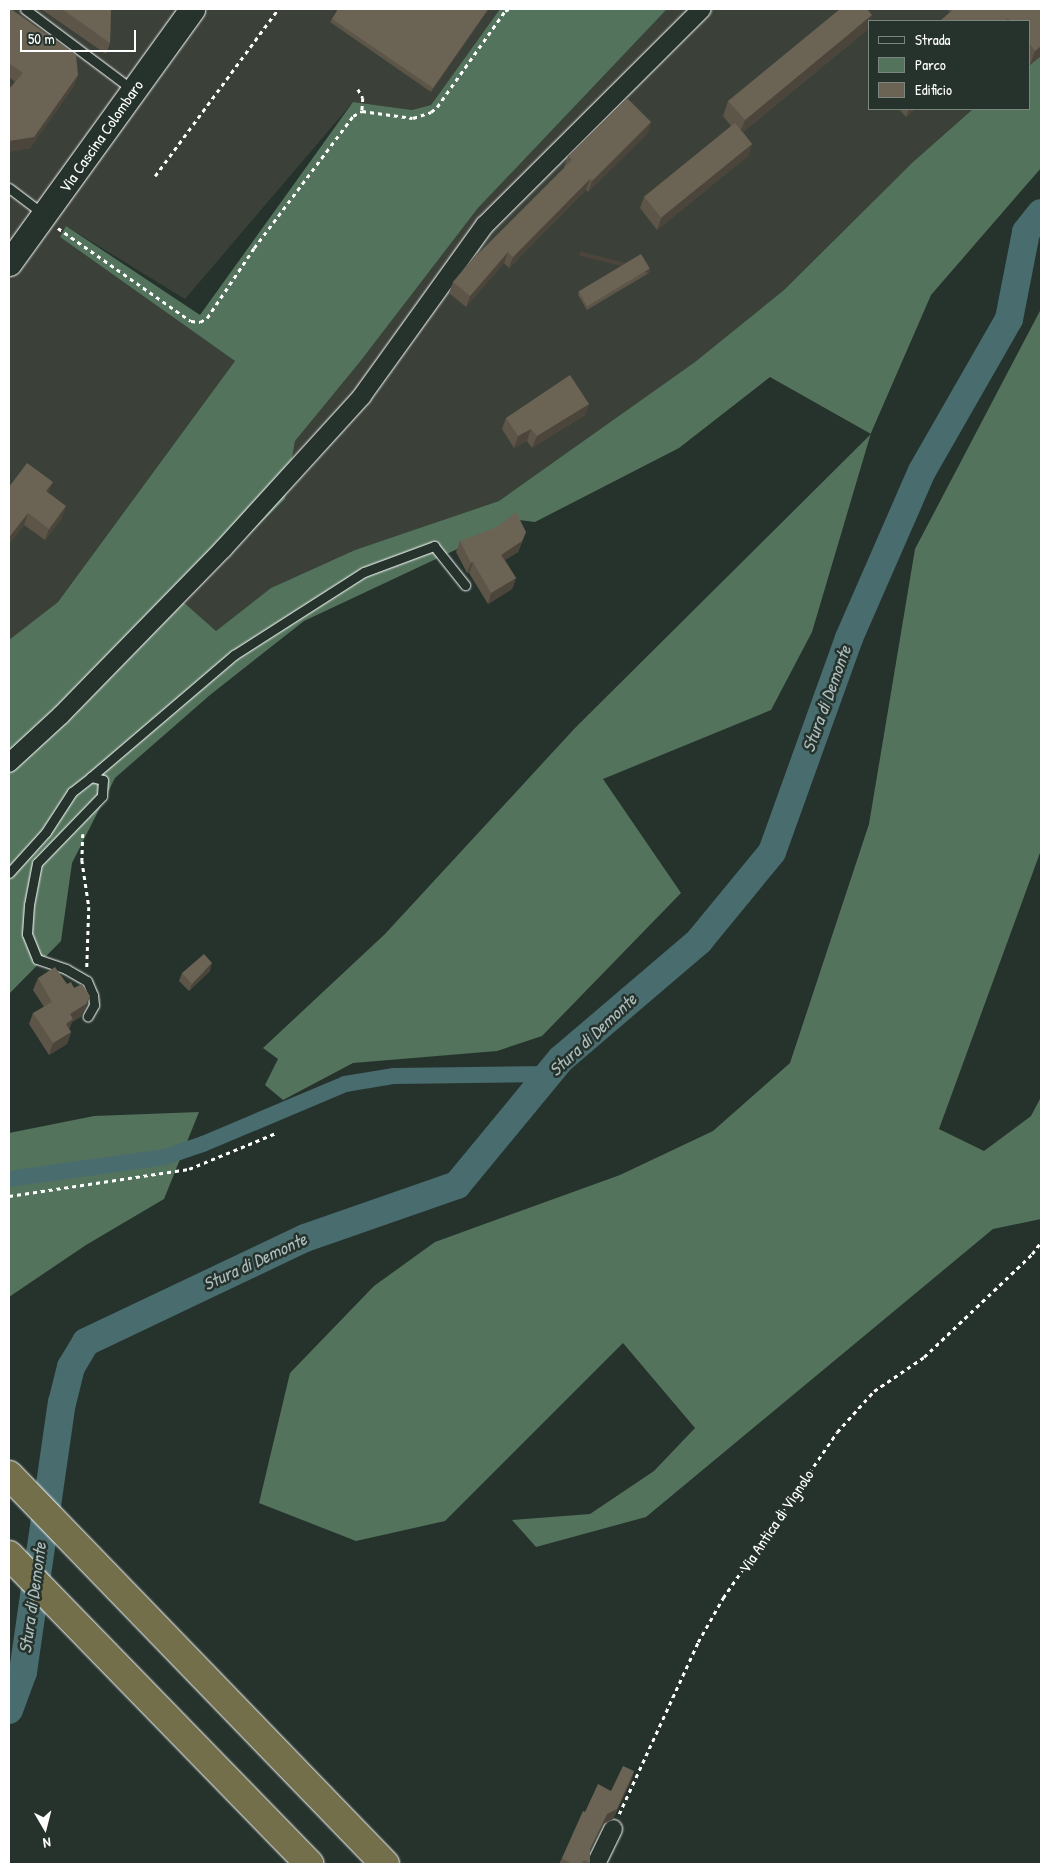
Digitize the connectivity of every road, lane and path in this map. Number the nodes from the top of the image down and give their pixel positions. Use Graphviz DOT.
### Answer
graph roads {
  1 [pos="25,9"];
  2 [pos="192,9"];
  3 [pos="278,9"];
  4 [pos="509,9"];
  5 [pos="702,9"];
  6 [pos="358,89"];
  7 [pos="133,90"];
  8 [pos="362,111"];
  9 [pos="155,176"];
  10 [pos="9,188"];
  11 [pos="44,215"];
  12 [pos="9,263"];
  13 [pos="465,585"];
  14 [pos="9,763"];
  15 [pos="91,777"];
  16 [pos="84,815"];
  17 [pos="9,872"];
  18 [pos="86,981"];
  19 [pos="88,1016"];
  20 [pos="276,1133"];
  21 [pos="9,1196"];
  22 [pos="1041,1242"];
  23 [pos="9,1475"];
  24 [pos="9,1555"];
  25 [pos="612,1829"];
  26 [pos="310,1864"];
  27 [pos="385,1864"];
  28 [pos="596,1864"];
  1 -- 7 [label="lane"];
  2 -- 7 [label="main road, Via Cascina Colombaro"];
  3 -- 9 [label="path"];
  4 -- 8 [label="path"];
  5 -- 14 [label="street"];
  6 -- 8 [label="path"];
  7 -- 11 [label="main road, Via Cascina Colombaro"];
  8 -- 11 [label="path"];
  10 -- 11 [label="lane"];
  11 -- 12 [label="main road, Via Cascina Colombaro"];
  13 -- 15 [label="lane"];
  15 -- 16 [label="lane"];
  15 -- 17 [label="lane"];
  16 -- 18 [label="path"];
  16 -- 18 [label="lane"];
  18 -- 19 [label="lane"];
  20 -- 21 [label="path"];
  22 -- 25 [label="path, Via Antica di Vignolo"];
  23 -- 27 [label="highway"];
  24 -- 26 [label="highway"];
  25 -- 28 [label="street"];
}
